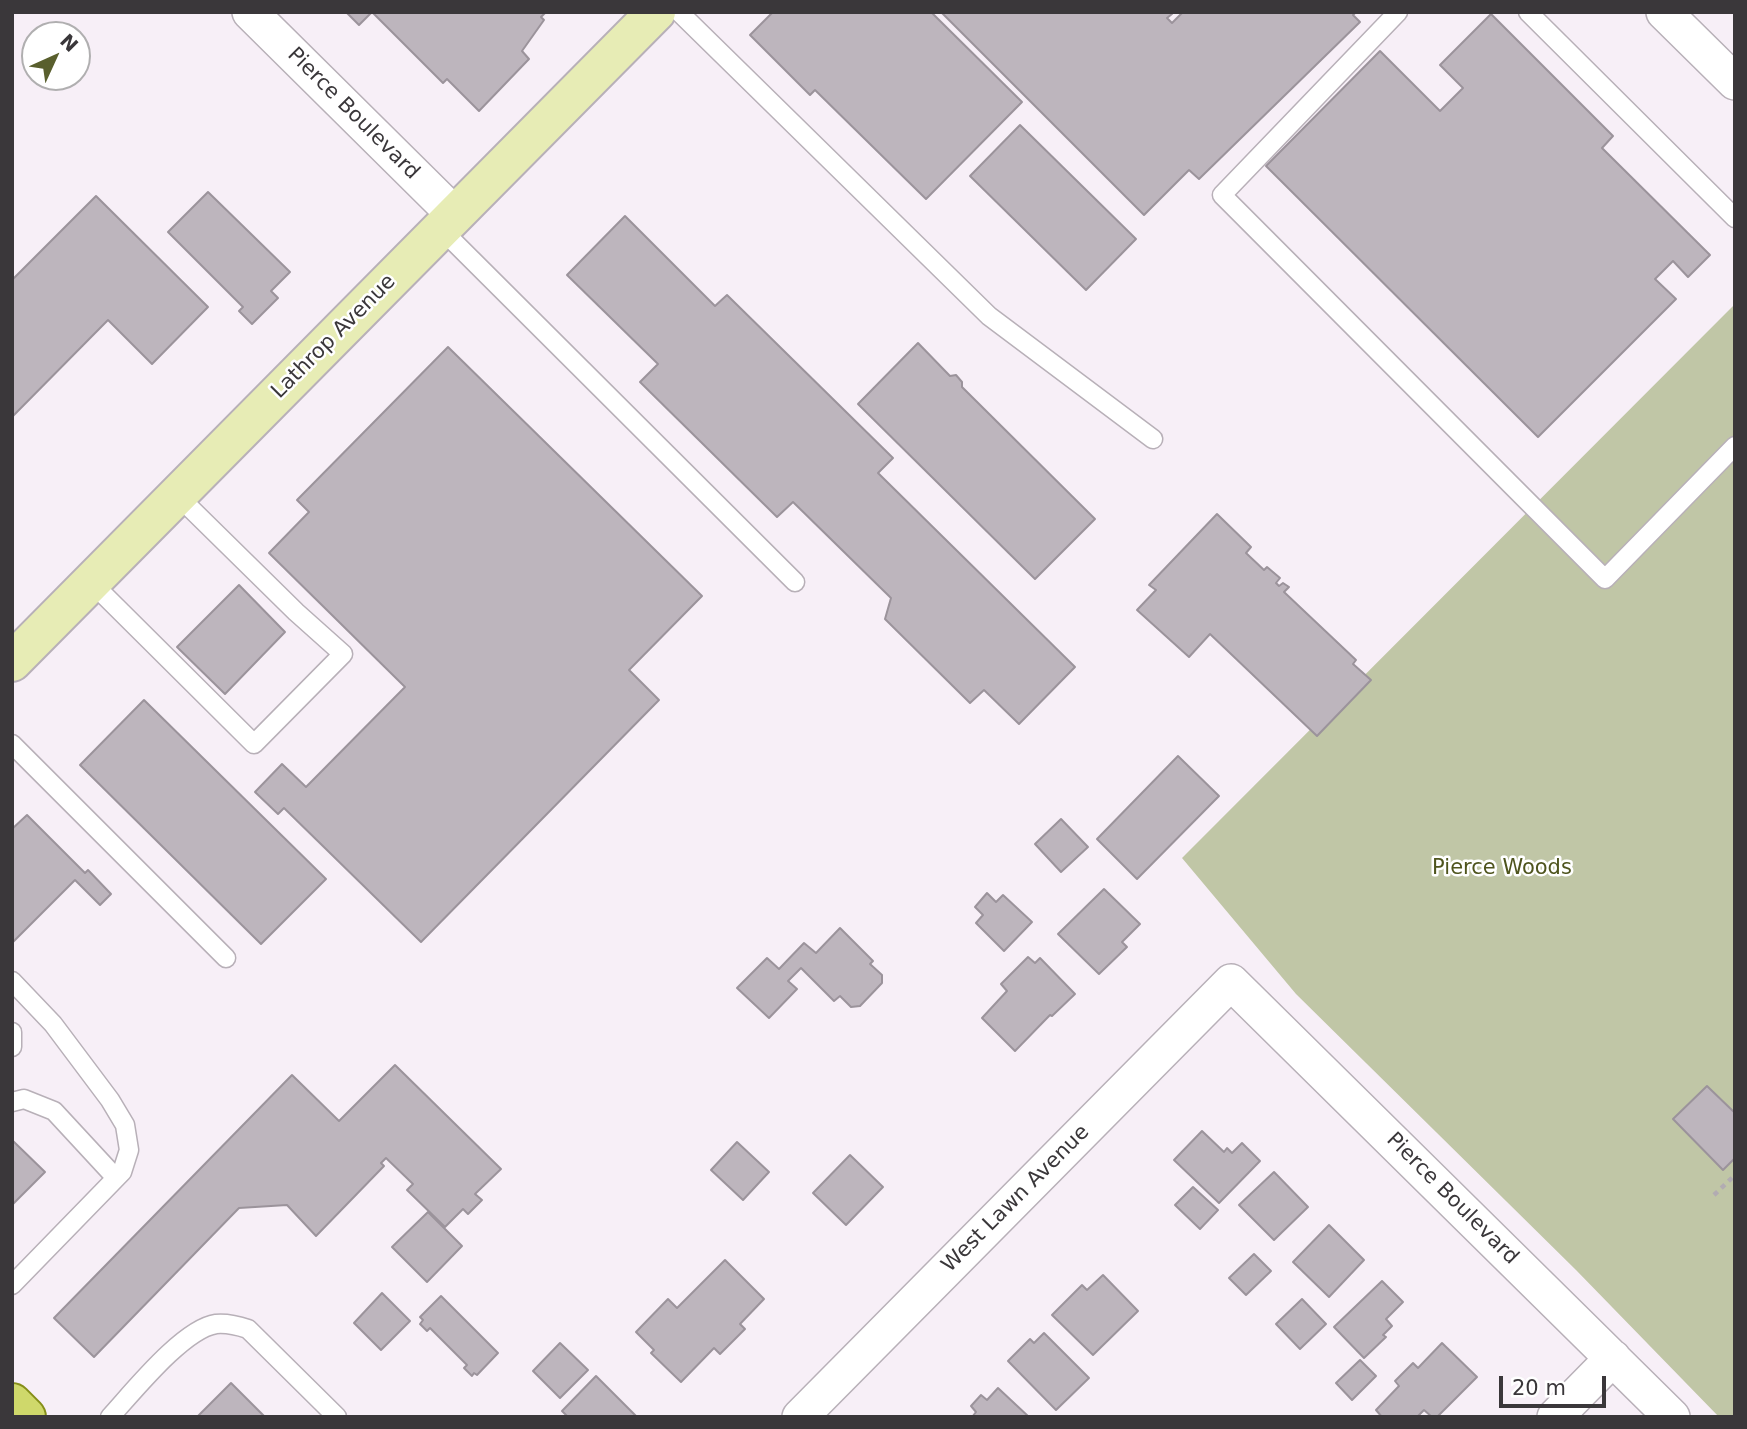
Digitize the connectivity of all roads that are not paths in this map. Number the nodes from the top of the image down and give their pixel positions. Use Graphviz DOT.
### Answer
graph roads {
  1 [pos="250,12"];
  2 [pos="656,12"];
  3 [pos="679,12"];
  4 [pos="1398,12"];
  5 [pos="1528,12"];
  6 [pos="1664,12"];
  7 [pos="1735,82"];
  8 [pos="1735,218"];
  9 [pos="448,222"];
  10 [pos="1153,439"];
  11 [pos="1735,446"];
  12 [pos="177,495"];
  13 [pos="91,582"];
  14 [pos="795,582"];
  15 [pos="12,662"];
  16 [pos="12,744"];
  17 [pos="226,958"];
  18 [pos="12,981"];
  19 [pos="1231,982"];
  20 [pos="12,1032"];
  21 [pos="12,1046"];
  22 [pos="12,1102"];
  23 [pos="116,1178"];
  24 [pos="12,1284"];
  25 [pos="1613,1358"];
  26 [pos="12,1403"];
  27 [pos="26,1417"];
  28 [pos="110,1417"];
  29 [pos="337,1417"];
  30 [pos="800,1417"];
  31 [pos="1555,1417"];
  32 [pos="1672,1417"];
  1 -- 9 [label="street, Pierce Boulevard"];
  2 -- 9 [label="street, Lathrop Avenue"];
  3 -- 10 [label="lane"];
  4 -- 11 [label="lane"];
  5 -- 8 [label="lane"];
  6 -- 7 [label="street"];
  9 -- 12 [label="street, Lathrop Avenue"];
  9 -- 14 [label="lane"];
  12 -- 13 [label="street, Lathrop Avenue"];
  12 -- 13 [label="lane"];
  13 -- 15 [label="street, Lathrop Avenue"];
  16 -- 17 [label="lane"];
  18 -- 23 [label="lane"];
  19 -- 25 [label="street, Pierce Boulevard"];
  19 -- 30 [label="street, West Lawn Avenue"];
  20 -- 21 [label="lane"];
  22 -- 23 [label="lane"];
  23 -- 24 [label="lane"];
  25 -- 31 [label="street"];
  25 -- 32 [label="street, Pierce Boulevard"];
  26 -- 27 [label="main road"];
  28 -- 29 [label="lane"];
}
